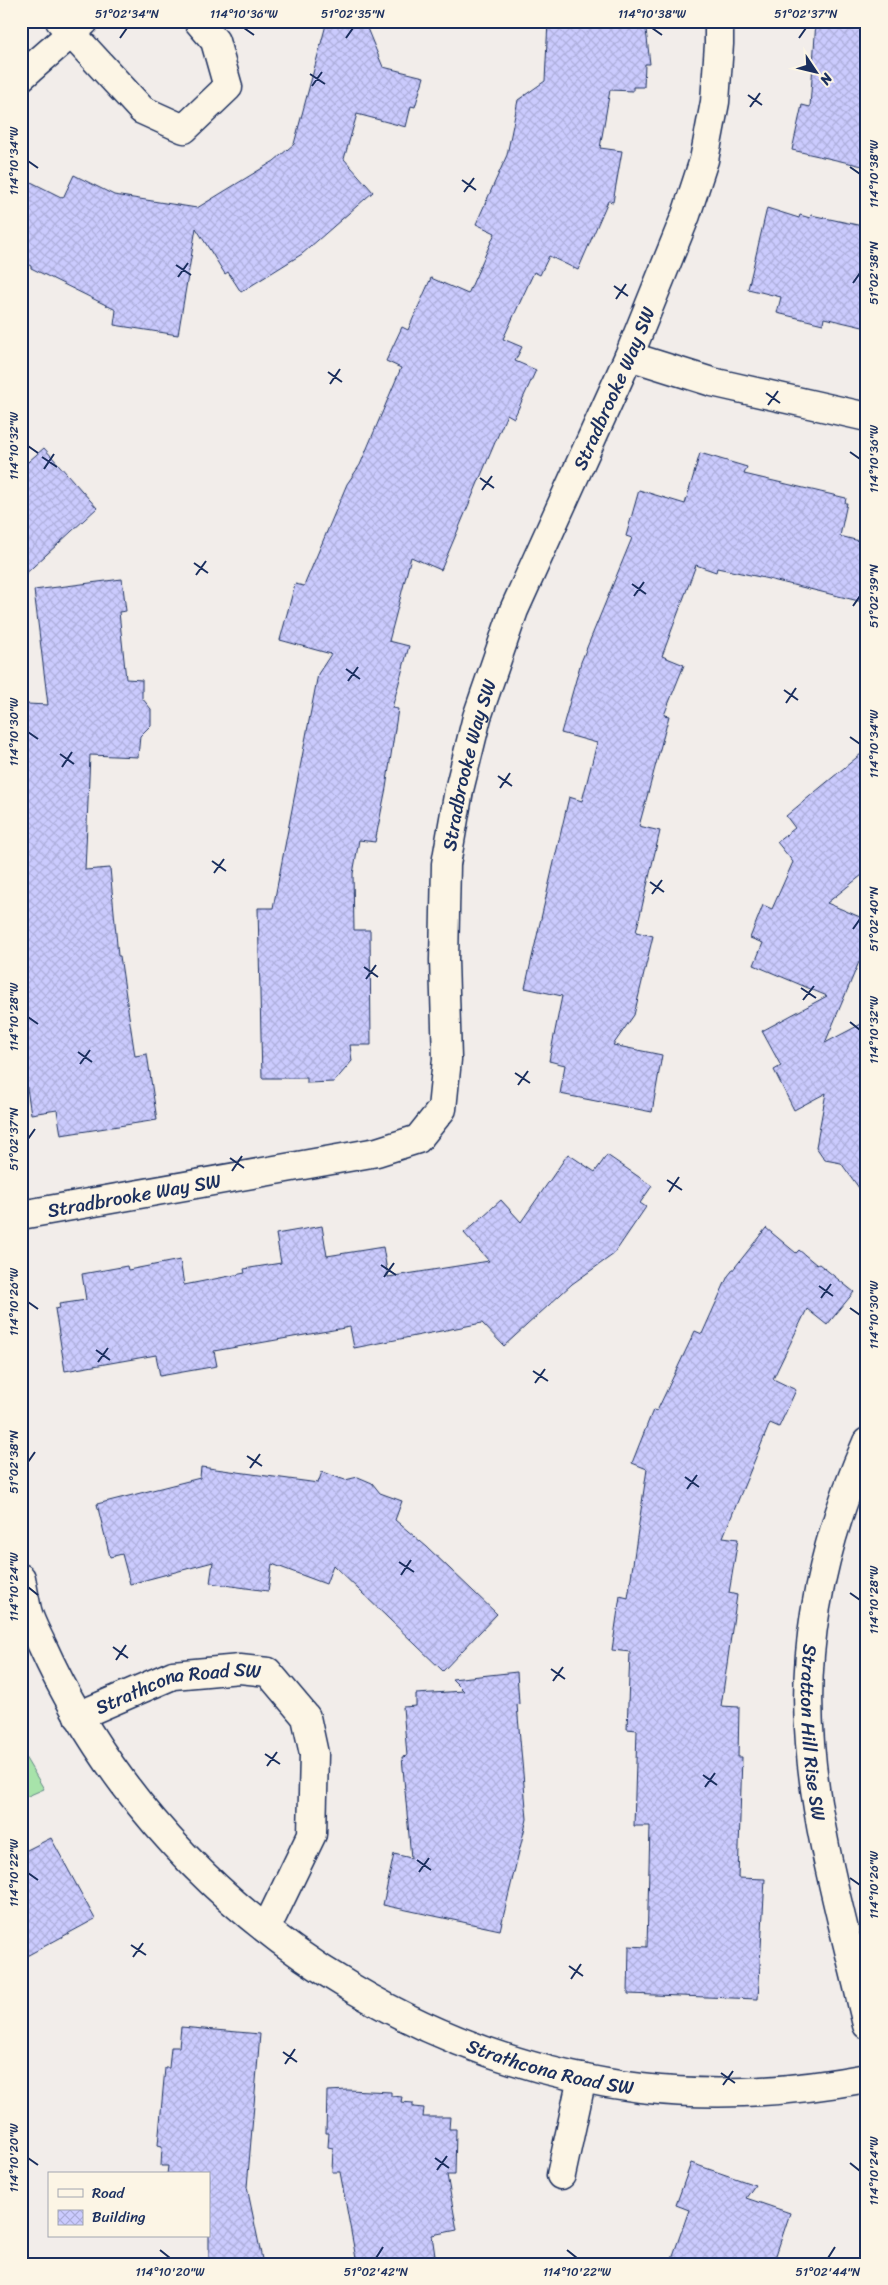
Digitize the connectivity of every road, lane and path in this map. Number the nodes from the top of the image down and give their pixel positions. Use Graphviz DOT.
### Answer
graph roads {
  1 [pos="198,21"];
  2 [pos="719,21"];
  3 [pos="72,25"];
  4 [pos="21,77"];
  5 [pos="629,356"];
  6 [pos="867,417"];
  7 [pos="21,1215"];
  8 [pos="867,1442"];
  9 [pos="21,1578"];
  10 [pos="78,1716"];
  11 [pos="266,1929"];
  12 [pos="867,2025"];
  13 [pos="582,2078"];
  14 [pos="867,2078"];
  15 [pos="561,2175"];
  1 -- 3 [label="street"];
  2 -- 5 [label="street, Stradbrooke Way SW"];
  3 -- 4 [label="street"];
  5 -- 6 [label="street"];
  5 -- 7 [label="street, Stradbrooke Way SW"];
  8 -- 12 [label="street, Stratton Hill Rise SW"];
  9 -- 10 [label="street, Strathcona Road SW"];
  10 -- 11 [label="street, Strathcona Road SW"];
  10 -- 11 [label="street, Strathcona Road SW"];
  11 -- 13 [label="street, Strathcona Road SW"];
  13 -- 14 [label="street, Strathcona Road SW"];
  13 -- 15 [label="street"];
}
